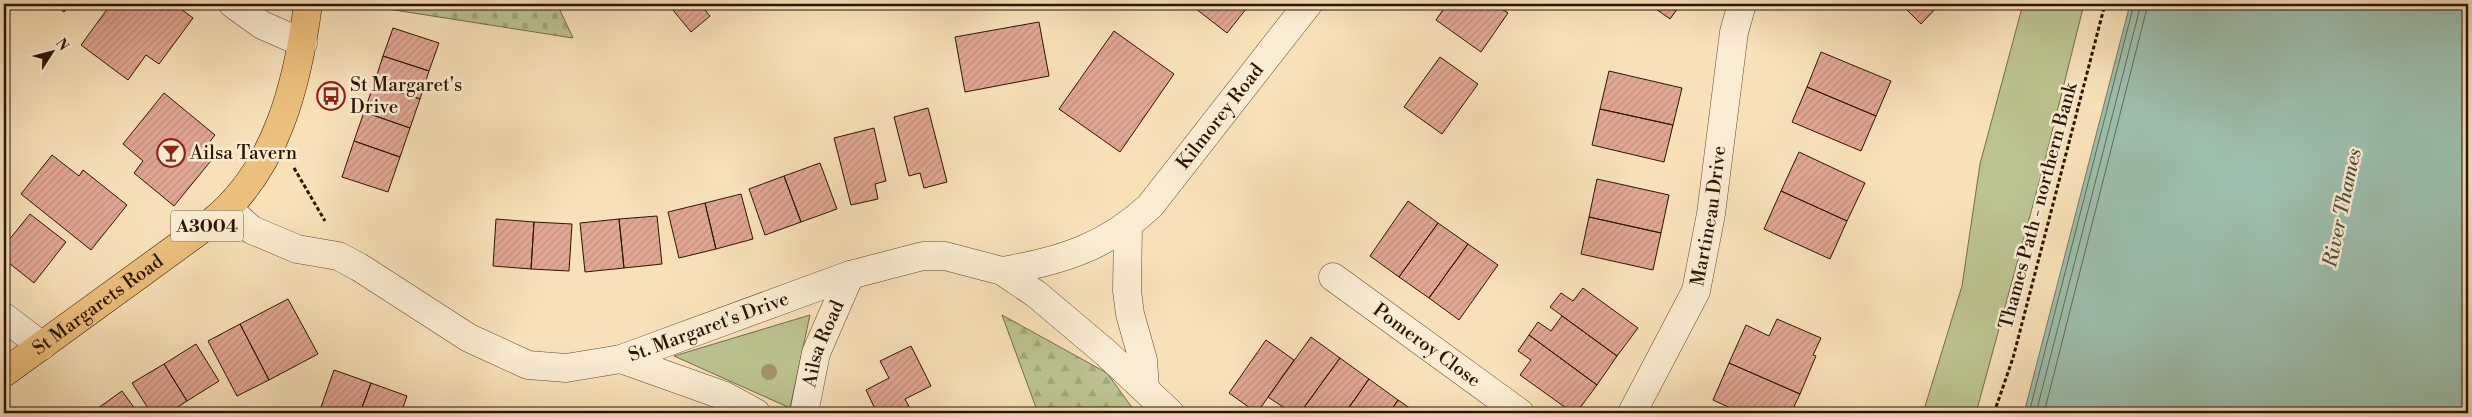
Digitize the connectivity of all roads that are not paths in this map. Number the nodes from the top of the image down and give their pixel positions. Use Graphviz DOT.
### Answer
graph roads {
  1 [pos="233,4"];
  2 [pos="308,4"];
  3 [pos="1308,4"];
  4 [pos="1742,4"];
  5 [pos="303,43"];
  6 [pos="228,209"];
  7 [pos="1128,226"];
  8 [pos="1002,270"];
  9 [pos="850,275"];
  10 [pos="1334,277"];
  11 [pos="4,317"];
  12 [pos="42,346"];
  13 [pos="621,360"];
  14 [pos="4,373"];
  15 [pos="1145,388"];
  16 [pos="756,413"];
  17 [pos="804,413"];
  18 [pos="1170,413"];
  19 [pos="1520,413"];
  20 [pos="1632,413"];
  1 -- 5 [label="street"];
  2 -- 5 [label="main road, St Margarets Road / A3004"];
  3 -- 7 [label="street, Kilmorey Road"];
  4 -- 20 [label="street, Martineau Drive"];
  5 -- 6 [label="main road, St Margarets Road / A3004"];
  6 -- 12 [label="main road, St Margarets Road / A3004"];
  6 -- 13 [label="street, St. Margaret's Drive"];
  7 -- 8 [label="street, Kilmorey Road"];
  7 -- 15 [label="street"];
  8 -- 9 [label="street, St. Margaret's Drive"];
  8 -- 15 [label="street, St. Margaret's Drive"];
  9 -- 13 [label="street, St. Margaret's Drive"];
  9 -- 17 [label="street, Ailsa Road"];
  10 -- 19 [label="street, Pomeroy Close"];
  11 -- 12 [label="street"];
  12 -- 14 [label="main road, St Margarets Road / A3004"];
  13 -- 16 [label="street"];
  15 -- 18 [label="street, St. Margaret's Drive"];
}
